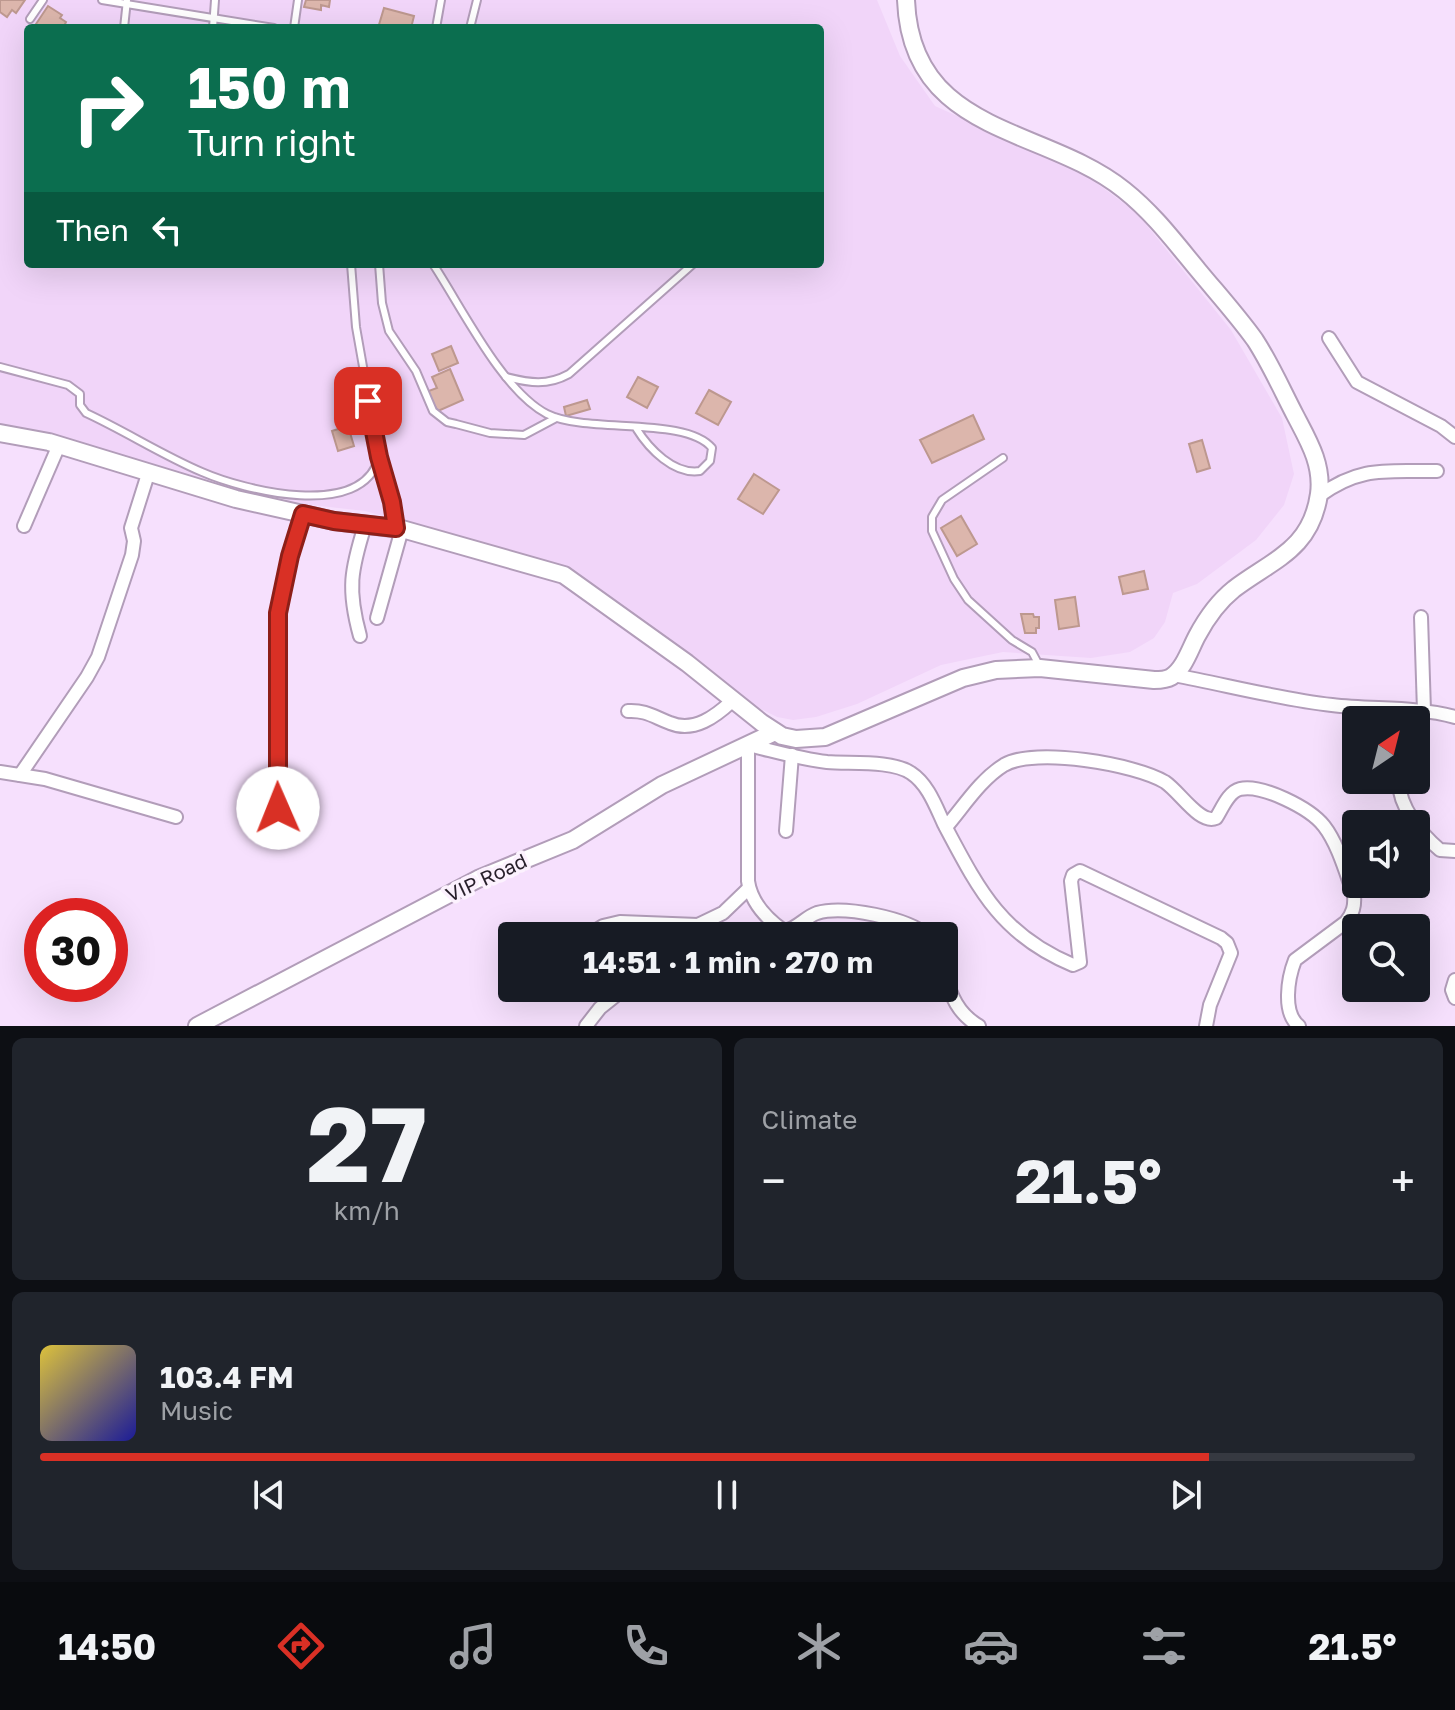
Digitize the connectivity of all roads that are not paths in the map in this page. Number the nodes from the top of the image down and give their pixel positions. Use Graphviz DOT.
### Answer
graph roads {
  1 [pos="43,0"];
  2 [pos="102,0"];
  3 [pos="215,0"];
  4 [pos="298,0"];
  5 [pos="441,0"];
  6 [pos="477,0"];
  7 [pos="906,0"];
  8 [pos="127,3"];
  9 [pos="213,18"];
  10 [pos="30,19"];
  11 [pos="124,24"];
  12 [pos="213,24"];
  13 [pos="250,24"];
  14 [pos="295,24"];
  15 [pos="437,24"];
  16 [pos="471,24"];
  17 [pos="351,268"];
  18 [pos="379,268"];
  19 [pos="436,268"];
  20 [pos="688,268"];
  21 [pos="1329,338"];
  22 [pos="0,367"];
  23 [pos="506,377"];
  24 [pos="557,418"];
  25 [pos="636,428"];
  26 [pos="0,433"];
  27 [pos="1455,437"];
  28 [pos="59,445"];
  29 [pos="379,457"];
  30 [pos="1003,458"];
  31 [pos="1437,471"];
  32 [pos="148,474"];
  33 [pos="1319,496"];
  34 [pos="303,514"];
  35 [pos="365,525"];
  36 [pos="24,526"];
  37 [pos="399,528"];
  38 [pos="1421,617"];
  39 [pos="377,618"];
  40 [pos="360,636"];
  41 [pos="1040,668"];
  42 [pos="1174,675"];
  43 [pos="732,701"];
  44 [pos="1424,706"];
  45 [pos="1342,707"];
  46 [pos="628,711"];
  47 [pos="1430,712"];
  48 [pos="1455,717"];
  49 [pos="775,732"];
  50 [pos="748,745"];
  51 [pos="792,755"];
  52 [pos="0,772"];
  53 [pos="20,775"];
  54 [pos="1401,794"];
  55 [pos="278,808"];
  56 [pos="176,817"];
  57 [pos="946,827"];
  58 [pos="786,831"];
  59 [pos="1455,851"];
  60 [pos="749,888"];
  61 [pos="704,922"];
  62 [pos="772,922"];
  63 [pos="802,922"];
  64 [pos="902,922"];
  65 [pos="1455,980"];
  66 [pos="1455,998"];
  67 [pos="608,1002"];
  68 [pos="955,1002"];
  69 [pos="197,1026"];
  70 [pos="586,1026"];
  71 [pos="979,1026"];
  72 [pos="1205,1026"];
  73 [pos="1299,1026"];
  1 -- 10 [label="lane"];
  2 -- 8 [label="lane"];
  3 -- 9 [label="lane"];
  4 -- 14 [label="lane"];
  5 -- 15 [label="lane"];
  6 -- 16 [label="lane"];
  7 -- 33 [label="street"];
  8 -- 9 [label="lane"];
  8 -- 11 [label="lane"];
  9 -- 12 [label="lane"];
  9 -- 13 [label="lane"];
  17 -- 29 [label="lane"];
  18 -- 24 [label="lane"];
  19 -- 23 [label="lane"];
  20 -- 23 [label="lane"];
  21 -- 27 [label="street"];
  22 -- 29 [label="lane"];
  23 -- 24 [label="lane"];
  24 -- 25 [label="lane"];
  25 -- 25 [label="lane"];
  26 -- 28 [label="street"];
  28 -- 32 [label="street"];
  28 -- 36 [label="street"];
  29 -- 37 [label="lane"];
  30 -- 41 [label="lane"];
  31 -- 33 [label="street"];
  32 -- 34 [label="street"];
  32 -- 53 [label="street"];
  33 -- 42 [label="street"];
  34 -- 35 [label="street"];
  34 -- 55 [label="street"];
  35 -- 37 [label="street"];
  35 -- 40 [label="street"];
  37 -- 39 [label="street"];
  37 -- 43 [label="street"];
  38 -- 44 [label="street"];
  41 -- 42 [label="street"];
  41 -- 49 [label="street"];
  42 -- 45 [label="street"];
  43 -- 46 [label="street"];
  43 -- 49 [label="street"];
  47 -- 48 [label="street"];
  49 -- 50 [label="street, VIP Road"];
  50 -- 51 [label="street"];
  50 -- 60 [label="street"];
  50 -- 69 [label="street, VIP Road"];
  51 -- 57 [label="street"];
  51 -- 58 [label="street"];
  52 -- 53 [label="street"];
  53 -- 56 [label="street"];
  54 -- 59 [label="street"];
  57 -- 72 [label="street"];
  57 -- 73 [label="street"];
  60 -- 61 [label="street"];
  60 -- 62 [label="street"];
  63 -- 64 [label="street"];
  65 -- 66 [label="street"];
  67 -- 70 [label="street"];
  68 -- 71 [label="street"];
}
